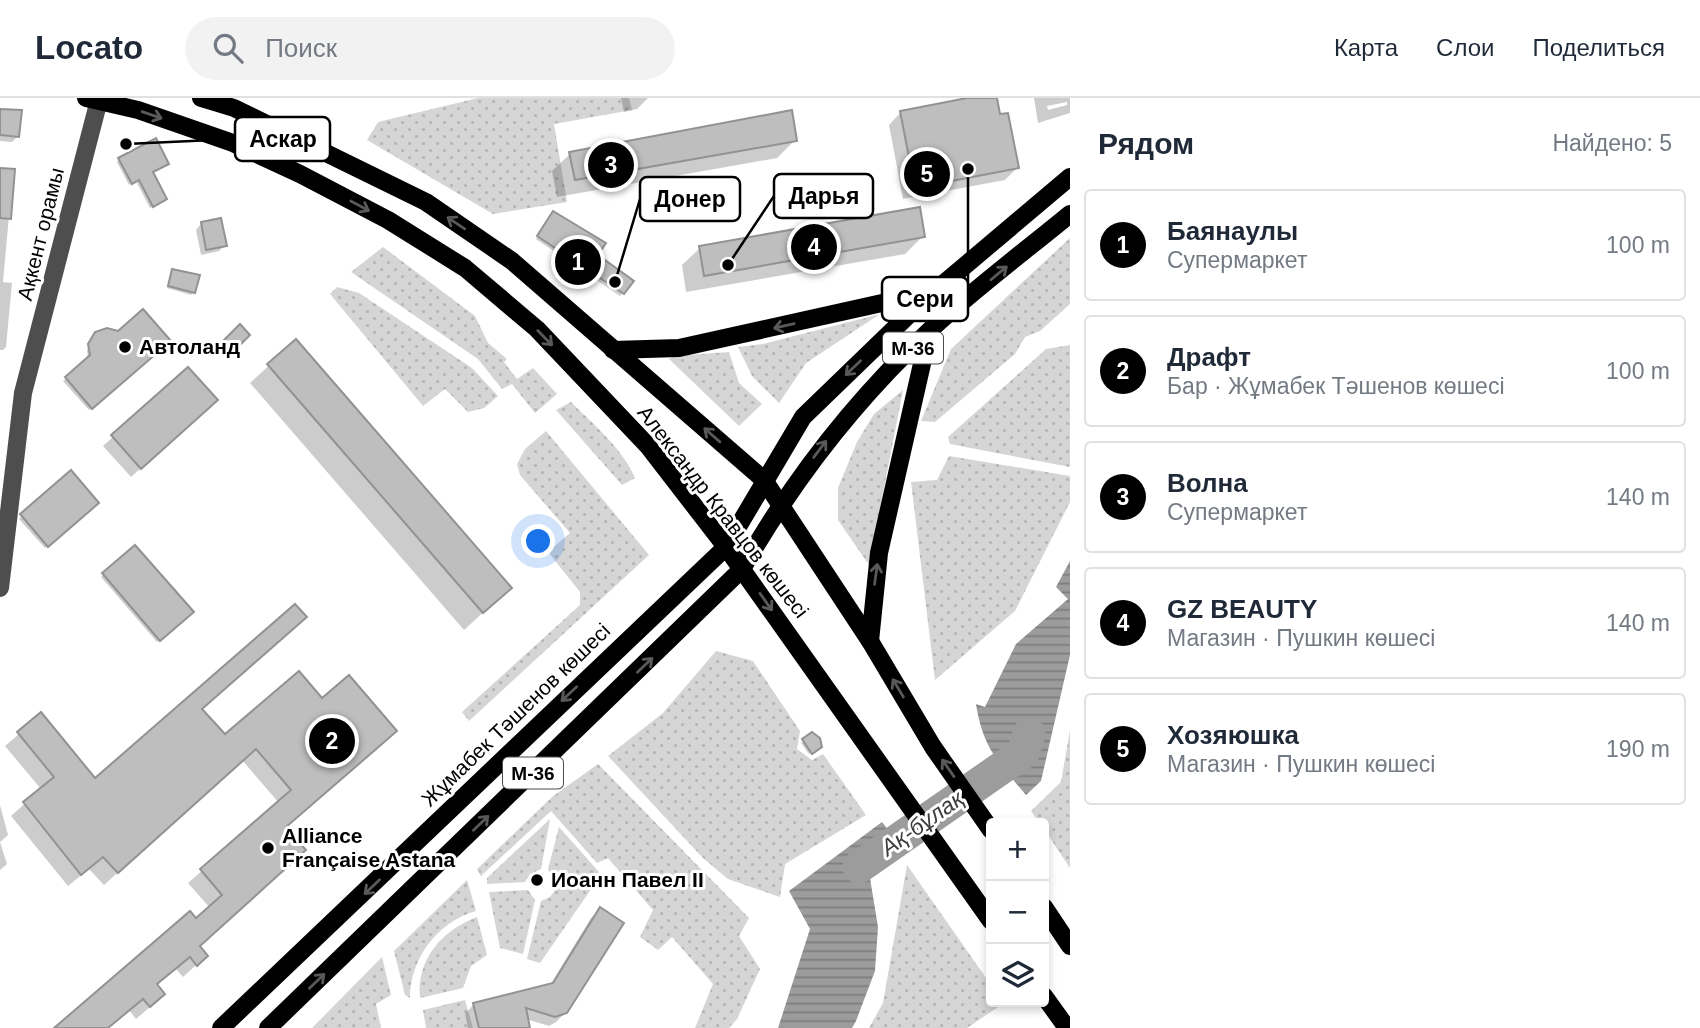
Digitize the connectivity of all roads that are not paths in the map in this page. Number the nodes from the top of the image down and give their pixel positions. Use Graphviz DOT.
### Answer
graph roads {
  1 [pos="201,98"];
  2 [pos="92,99"];
  3 [pos="1070,177"];
  4 [pos="1070,214"];
  5 [pos="923,301"];
  6 [pos="930,330"];
  7 [pos="613,350"];
  8 [pos="764,480"];
  9 [pos="779,504"];
  10 [pos="726,547"];
  11 [pos="742,569"];
  12 [pos="0,588"];
  13 [pos="870,641"];
  14 [pos="986,823"];
  15 [pos="986,914"];
  16 [pos="1049,914"];
  17 [pos="1070,946"];
  18 [pos="1049,1003"];
  19 [pos="221,1028"];
  20 [pos="268,1028"];
  21 [pos="1067,1028"];
  7 -- 1 [label="main road, Александр Кравцов көшесі, one-way"];
  2 -- 10 [label="main road, Александр Кравцов көшесі, one-way"];
  2 -- 12 [label="street, Ақкент орамы"];
  3 -- 5 [label="main road, M-36"];
  6 -- 4 [label="main road, M-36, one-way"];
  5 -- 7 [label="main road, one-way"];
  5 -- 8 [label="main road, M-36, one-way"];
  9 -- 6 [label="main road, M-36, one-way"];
  13 -- 6 [label="main road, one-way"];
  8 -- 7 [label="main road, Александр Кравцов көшесі, one-way"];
  8 -- 9 [label="main road, Александр Кравцов көшесі"];
  8 -- 10 [label="main road, Жұмабек Тәшенов көшесі / M-36"];
  9 -- 11 [label="main road, M-36"];
  9 -- 13 [label="main road, Александр Кравцов көшесі"];
  10 -- 11 [label="main road, Александр Кравцов көшесі"];
  10 -- 19 [label="main road, Жұмабек Тәшенов көшесі / M-36, one-way"];
  11 -- 15 [label="main road, Александр Кравцов көшесі, one-way"];
  20 -- 11 [label="main road, M-36, one-way"];
  14 -- 13 [label="main road, Александр Кравцов көшесі, one-way"];
  16 -- 17 [label="main road"];
  18 -- 21 [label="main road"];
}
